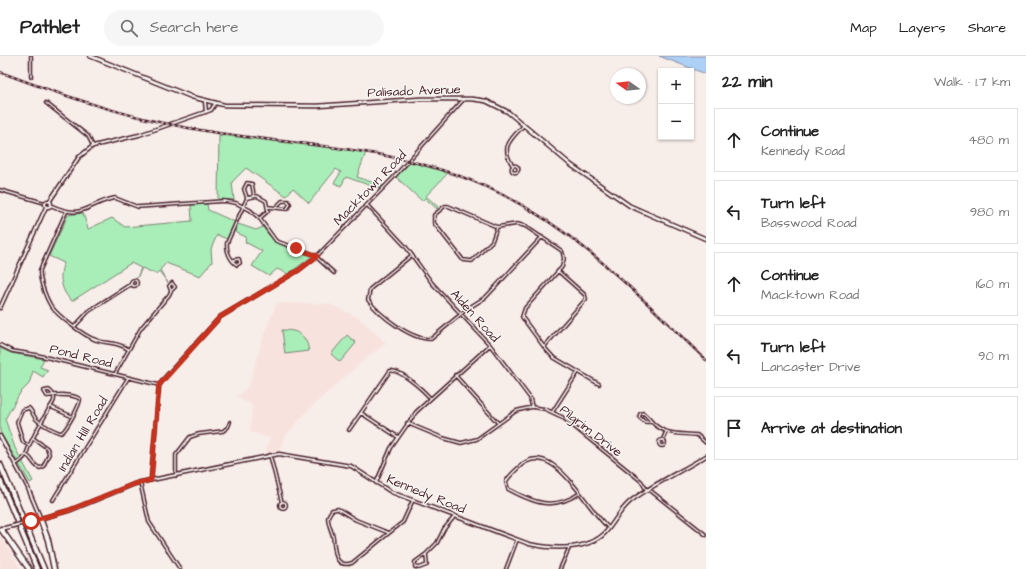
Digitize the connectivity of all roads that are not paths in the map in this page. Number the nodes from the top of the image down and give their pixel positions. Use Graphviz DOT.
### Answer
graph roads {
  1 [pos="31,56"];
  2 [pos="90,56"];
  3 [pos="31,77"];
  4 [pos="464,99"];
  5 [pos="205,102"];
  6 [pos="46,103"];
  7 [pos="215,104"];
  8 [pos="206,112"];
  9 [pos="524,125"];
  10 [pos="93,146"];
  11 [pos="513,166"];
  12 [pos="0,190"];
  13 [pos="254,196"];
  14 [pos="247,198"];
  15 [pos="49,202"];
  16 [pos="45,203"];
  17 [pos="50,205"];
  18 [pos="367,205"];
  19 [pos="243,206"];
  20 [pos="46,207"];
  21 [pos="268,207"];
  22 [pos="276,207"];
  23 [pos="66,212"];
  24 [pos="260,219"];
  25 [pos="497,227"];
  26 [pos="542,237"];
  27 [pos="706,239"];
  28 [pos="412,255"];
  29 [pos="317,256"];
  30 [pos="233,260"];
  31 [pos="558,271"];
  32 [pos="334,273"];
  33 [pos="131,284"];
  34 [pos="171,291"];
  35 [pos="0,308"];
  36 [pos="462,313"];
  37 [pos="75,326"];
  38 [pos="0,345"];
  39 [pos="490,345"];
  40 [pos="544,347"];
  41 [pos="128,349"];
  42 [pos="578,372"];
  43 [pos="115,374"];
  44 [pos="455,376"];
  45 [pos="128,378"];
  46 [pos="599,384"];
  47 [pos="159,385"];
  48 [pos="54,396"];
  49 [pos="430,398"];
  50 [pos="51,407"];
  51 [pos="532,407"];
  52 [pos="553,411"];
  53 [pos="361,413"];
  54 [pos="71,416"];
  55 [pos="230,422"];
  56 [pos="650,422"];
  57 [pos="42,423"];
  58 [pos="498,423"];
  59 [pos="408,424"];
  60 [pos="349,430"];
  61 [pos="666,432"];
  62 [pos="0,436"];
  63 [pos="398,437"];
  64 [pos="33,438"];
  65 [pos="663,440"];
  66 [pos="706,443"];
  67 [pos="29,446"];
  68 [pos="26,455"];
  69 [pos="270,455"];
  70 [pos="706,456"];
  71 [pos="0,464"];
  72 [pos="16,464"];
  73 [pos="176,476"];
  74 [pos="0,480"];
  75 [pos="151,480"];
  76 [pos="140,482"];
  77 [pos="376,483"];
  78 [pos="648,490"];
  79 [pos="580,493"];
  80 [pos="53,500"];
  81 [pos="413,500"];
  82 [pos="282,503"];
  83 [pos="455,516"];
  84 [pos="40,518"];
  85 [pos="609,528"];
  86 [pos="1,529"];
  87 [pos="389,533"];
  88 [pos="706,535"];
  89 [pos="517,540"];
  90 [pos="570,546"];
  91 [pos="426,554"];
  92 [pos="29,569"];
  93 [pos="37,569"];
  94 [pos="44,569"];
  95 [pos="54,569"];
  96 [pos="180,569"];
  97 [pos="506,569"];
  98 [pos="560,569"];
  1 -- 3 [label="street"];
  2 -- 5 [label="main road, Palisado Avenue"];
  4 -- 7 [label="main road, Palisado Avenue"];
  4 -- 9 [label="main road, Palisado Avenue"];
  4 -- 18 [label="street, Macktown Road"];
  5 -- 7 [label="main road, Palisado Avenue"];
  5 -- 8 [label="street"];
  6 -- 10 [label="street"];
  7 -- 8 [label="street"];
  8 -- 10 [label="street"];
  9 -- 11 [label="street"];
  9 -- 27 [label="main road, Palisado Avenue"];
  10 -- 15 [label="street"];
  12 -- 16 [label="street"];
  13 -- 14 [label="street"];
  13 -- 14 [label="street"];
  13 -- 21 [label="street"];
  14 -- 19 [label="street"];
  15 -- 16 [label="street"];
  15 -- 17 [label="street"];
  16 -- 20 [label="street"];
  17 -- 20 [label="street"];
  17 -- 23 [label="street"];
  18 -- 28 [label="street, Alden Road"];
  18 -- 29 [label="street, Macktown Road"];
  19 -- 23 [label="street"];
  19 -- 24 [label="street"];
  19 -- 30 [label="street"];
  20 -- 35 [label="street"];
  21 -- 22 [label="street"];
  21 -- 24 [label="street"];
  22 -- 22 [label="street"];
  23 -- 37 [label="street"];
  24 -- 29 [label="street"];
  25 -- 25 [label="street"];
  25 -- 26 [label="street"];
  26 -- 31 [label="street"];
  26 -- 36 [label="street"];
  28 -- 36 [label="street, Alden Road"];
  28 -- 36 [label="street"];
  29 -- 32 [label="street"];
  29 -- 47 [label="street, Macktown Road"];
  31 -- 40 [label="street"];
  31 -- 40 [label="street"];
  33 -- 37 [label="street"];
  34 -- 41 [label="street"];
  36 -- 39 [label="street, Alden Road"];
  37 -- 41 [label="street"];
  38 -- 43 [label="street, Pond Road"];
  39 -- 44 [label="street"];
  39 -- 51 [label="street, Alden Road"];
  40 -- 42 [label="street"];
  41 -- 43 [label="street"];
  42 -- 46 [label="street"];
  42 -- 52 [label="street"];
  43 -- 45 [label="street, Pond Road"];
  44 -- 49 [label="street"];
  44 -- 58 [label="street"];
  45 -- 47 [label="street, Pond Road"];
  45 -- 80 [label="street, Indian Hill Road"];
  47 -- 75 [label="street"];
  48 -- 48 [label="street"];
  48 -- 50 [label="street"];
  48 -- 54 [label="street"];
  49 -- 53 [label="street"];
  49 -- 59 [label="street"];
  50 -- 54 [label="street"];
  50 -- 57 [label="street"];
  51 -- 52 [label="street, Pilgrim Drive"];
  51 -- 58 [label="street, Pilgrim Drive"];
  52 -- 78 [label="street, Pilgrim Drive"];
  53 -- 60 [label="street"];
  53 -- 63 [label="street"];
  54 -- 57 [label="street"];
  55 -- 73 [label="street"];
  56 -- 56 [label="street"];
  56 -- 61 [label="street"];
  57 -- 64 [label="street"];
  57 -- 67 [label="street"];
  58 -- 59 [label="street, Pilgrim Drive"];
  59 -- 63 [label="street"];
  61 -- 65 [label="street"];
  61 -- 66 [label="street"];
  62 -- 72 [label="street"];
  63 -- 77 [label="street"];
  64 -- 67 [label="street"];
  64 -- 68 [label="street"];
  67 -- 68 [label="street"];
  68 -- 72 [label="street"];
  69 -- 73 [label="street, Kennedy Road"];
  69 -- 77 [label="street, Kennedy Road"];
  69 -- 82 [label="street"];
  70 -- 78 [label="street, Kennedy Road"];
  71 -- 94 [label="highway"];
  72 -- 84 [label="street"];
  73 -- 75 [label="street, Kennedy Road"];
  74 -- 93 [label="highway"];
  75 -- 76 [label="street, Kennedy Road"];
  76 -- 84 [label="street, Kennedy Road"];
  76 -- 96 [label="street"];
  77 -- 81 [label="street, Kennedy Road"];
  78 -- 85 [label="street, Kennedy Road"];
  78 -- 88 [label="street, Pilgrim Drive"];
  79 -- 79 [label="street"];
  79 -- 85 [label="street"];
  81 -- 83 [label="street, Kennedy Road"];
  81 -- 87 [label="street"];
  83 -- 89 [label="street, Kennedy Road"];
  83 -- 91 [label="street"];
  84 -- 86 [label="street, Kennedy Road, bridge"];
  84 -- 95 [label="highway"];
  85 -- 90 [label="street, Kennedy Road"];
  86 -- 92 [label="highway"];
  87 -- 87 [label="street"];
  89 -- 90 [label="street, Kennedy Road"];
  89 -- 97 [label="street"];
  90 -- 98 [label="street"];
  91 -- 91 [label="street"];
}
